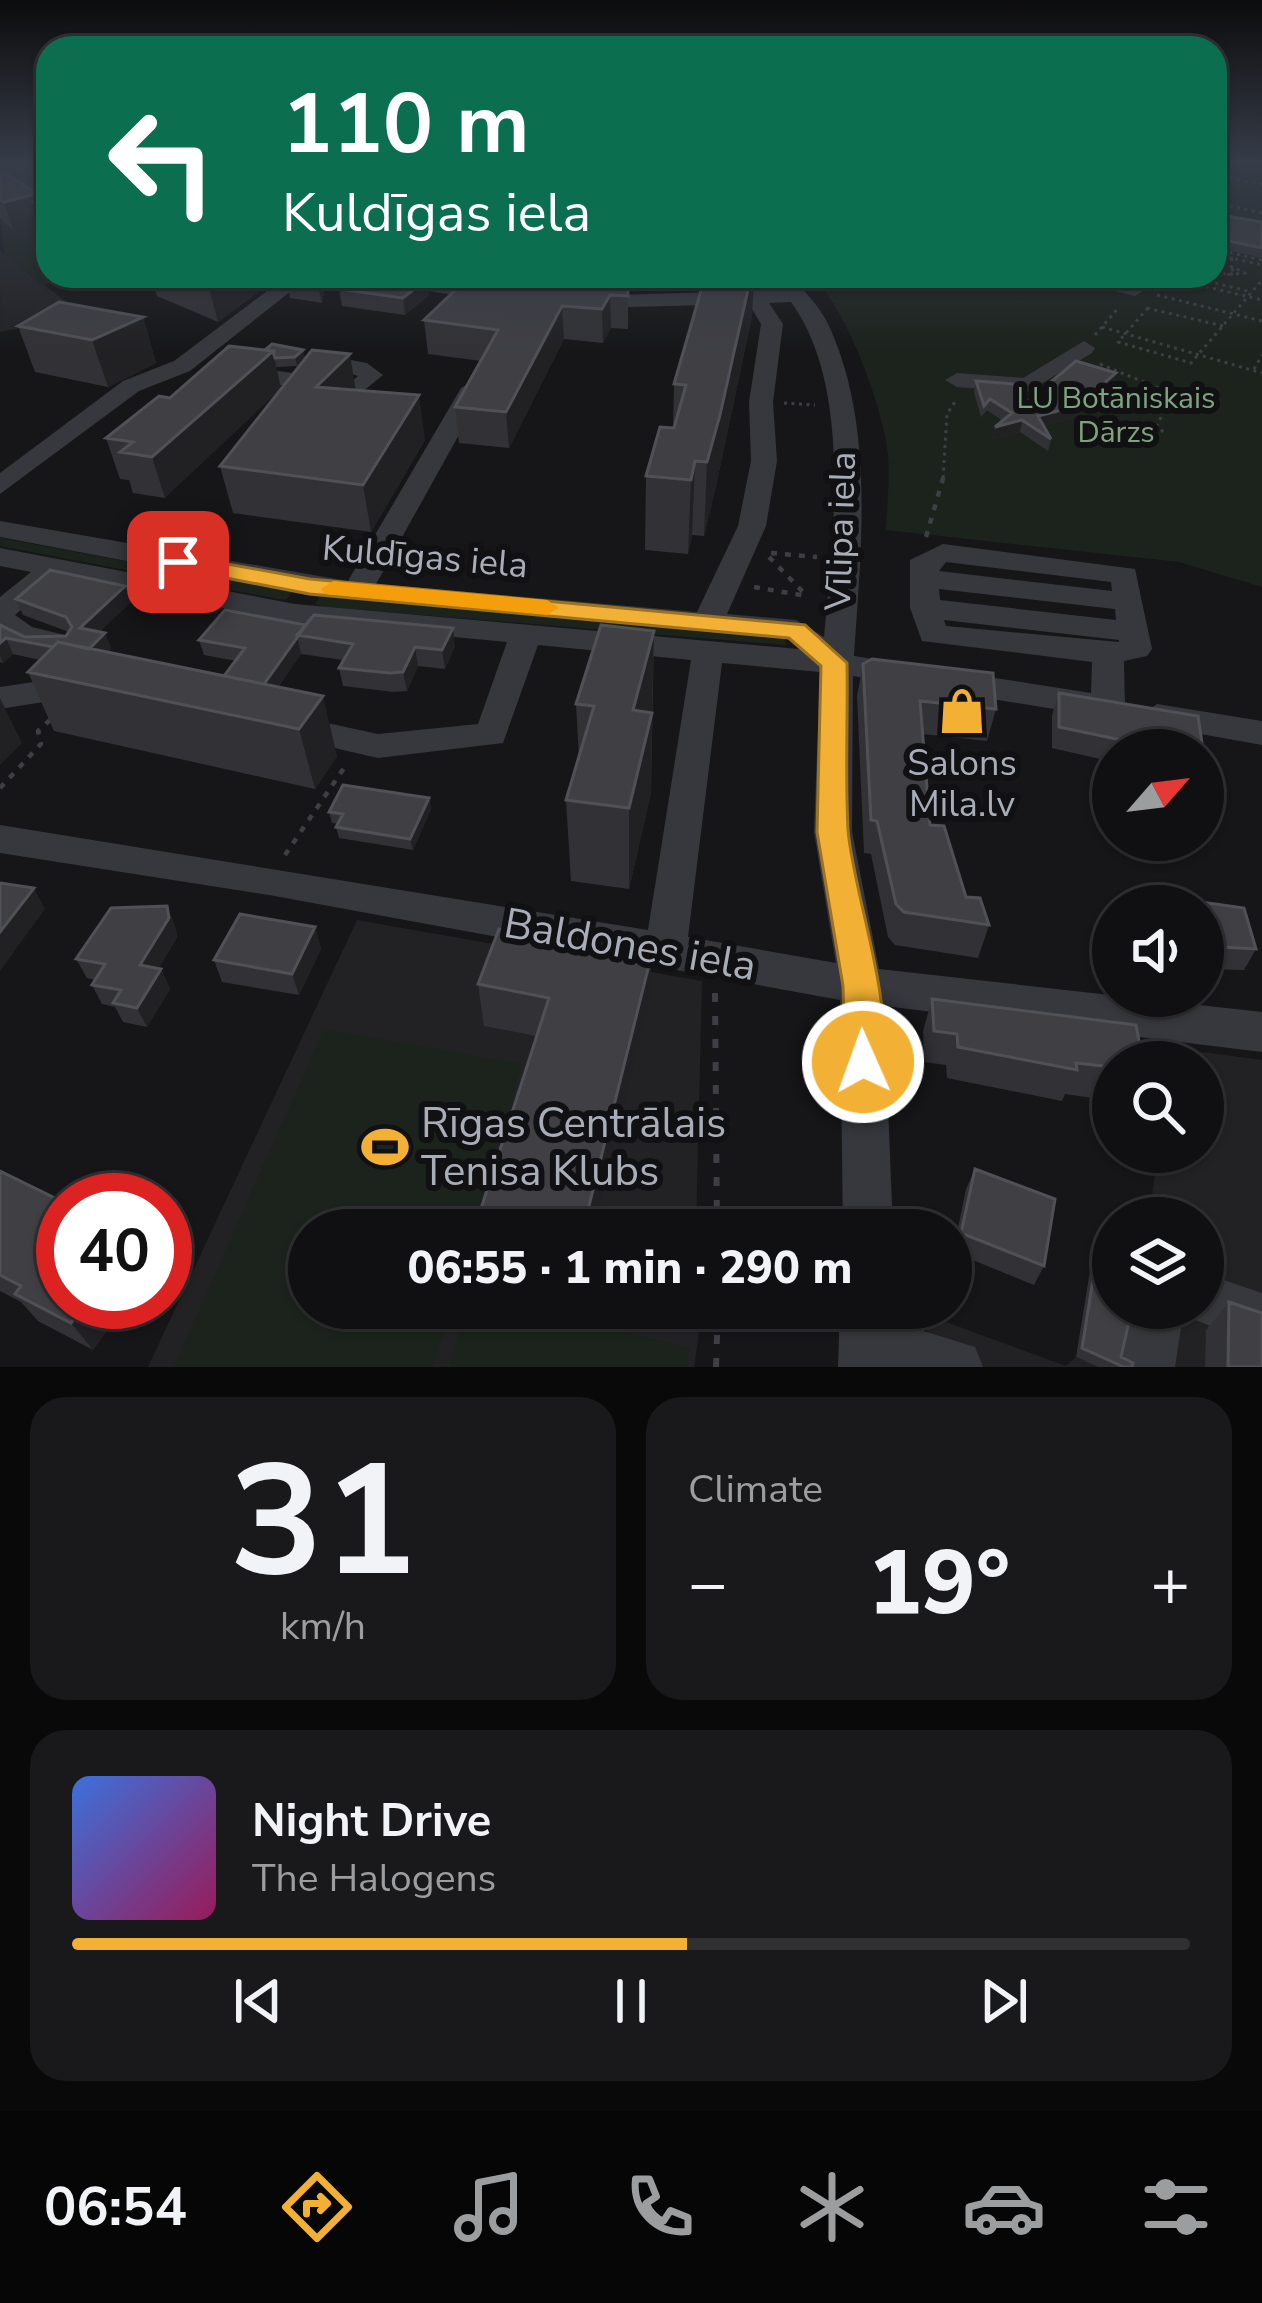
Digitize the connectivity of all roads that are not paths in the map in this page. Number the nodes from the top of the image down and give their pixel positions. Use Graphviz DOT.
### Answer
graph roads {
  1 [pos="283,288"];
  2 [pos="452,288"];
  3 [pos="785,288"];
  4 [pos="792,288"];
  5 [pos="1104,288"];
  6 [pos="526,298"];
  7 [pos="756,298"];
  8 [pos="1136,298"];
  9 [pos="560,302"];
  10 [pos="1084,348"];
  11 [pos="182,366"];
  12 [pos="290,380"];
  13 [pos="967,382"];
  14 [pos="473,388"];
  15 [pos="0,486"];
  16 [pos="0,530"];
  17 [pos="0,557"];
  18 [pos="53,567"];
  19 [pos="357,591"];
  20 [pos="924,593"];
  21 [pos="303,600"];
  22 [pos="0,615"];
  23 [pos="1131,617"];
  24 [pos="526,634"];
  25 [pos="708,636"];
  26 [pos="58,643"];
  27 [pos="1108,654"];
  28 [pos="834,663"];
  29 [pos="98,687"];
  30 [pos="0,698"];
  31 [pos="1108,707"];
  32 [pos="248,718"];
  33 [pos="1262,734"];
  34 [pos="0,839"];
  35 [pos="664,954"];
  36 [pos="860,986"];
  37 [pos="1262,1033"];
  38 [pos="867,1209"];
  39 [pos="1224,1307"];
  40 [pos="1262,1320"];
  41 [pos="1153,1329"];
  42 [pos="867,1339"];
  43 [pos="955,1367"];
  44 [pos="1147,1367"];
  1 -- 11 [label="street"];
  2 -- 6 [label="street"];
  3 -- 7 [label="street"];
  4 -- 28 [label="street, Vīlipa iela"];
  5 -- 8 [label="street"];
  7 -- 9 [label="street"];
  7 -- 25 [label="street"];
  10 -- 13 [label="street"];
  11 -- 12 [label="street"];
  11 -- 15 [label="street"];
  14 -- 19 [label="street"];
  16 -- 21 [label="street, Kuldīgas iela"];
  17 -- 18 [label="street, Kuldīgas iela"];
  18 -- 21 [label="street, Kuldīgas iela"];
  18 -- 22 [label="street"];
  19 -- 21 [label="street, Kuldīgas iela"];
  19 -- 25 [label="street, Kuldīgas iela"];
  20 -- 23 [label="street"];
  20 -- 23 [label="street"];
  20 -- 27 [label="street"];
  21 -- 24 [label="street, Kuldīgas iela"];
  22 -- 26 [label="street"];
  23 -- 27 [label="street"];
  24 -- 25 [label="street, Kuldīgas iela"];
  24 -- 32 [label="street"];
  25 -- 28 [label="street, Kuldīgas iela"];
  25 -- 35 [label="street"];
  27 -- 31 [label="street"];
  28 -- 31 [label="street, Kuldīgas iela"];
  28 -- 36 [label="street, Vīlipa iela"];
  29 -- 30 [label="street"];
  31 -- 33 [label="street, Kuldīgas iela"];
  34 -- 35 [label="street, Baldones iela"];
  35 -- 36 [label="street, Baldones iela"];
  36 -- 37 [label="street, Baldones iela"];
  36 -- 38 [label="street, Vīlipa iela"];
  39 -- 40 [label="street"];
  41 -- 44 [label="street"];
  42 -- 43 [label="street"];
}
